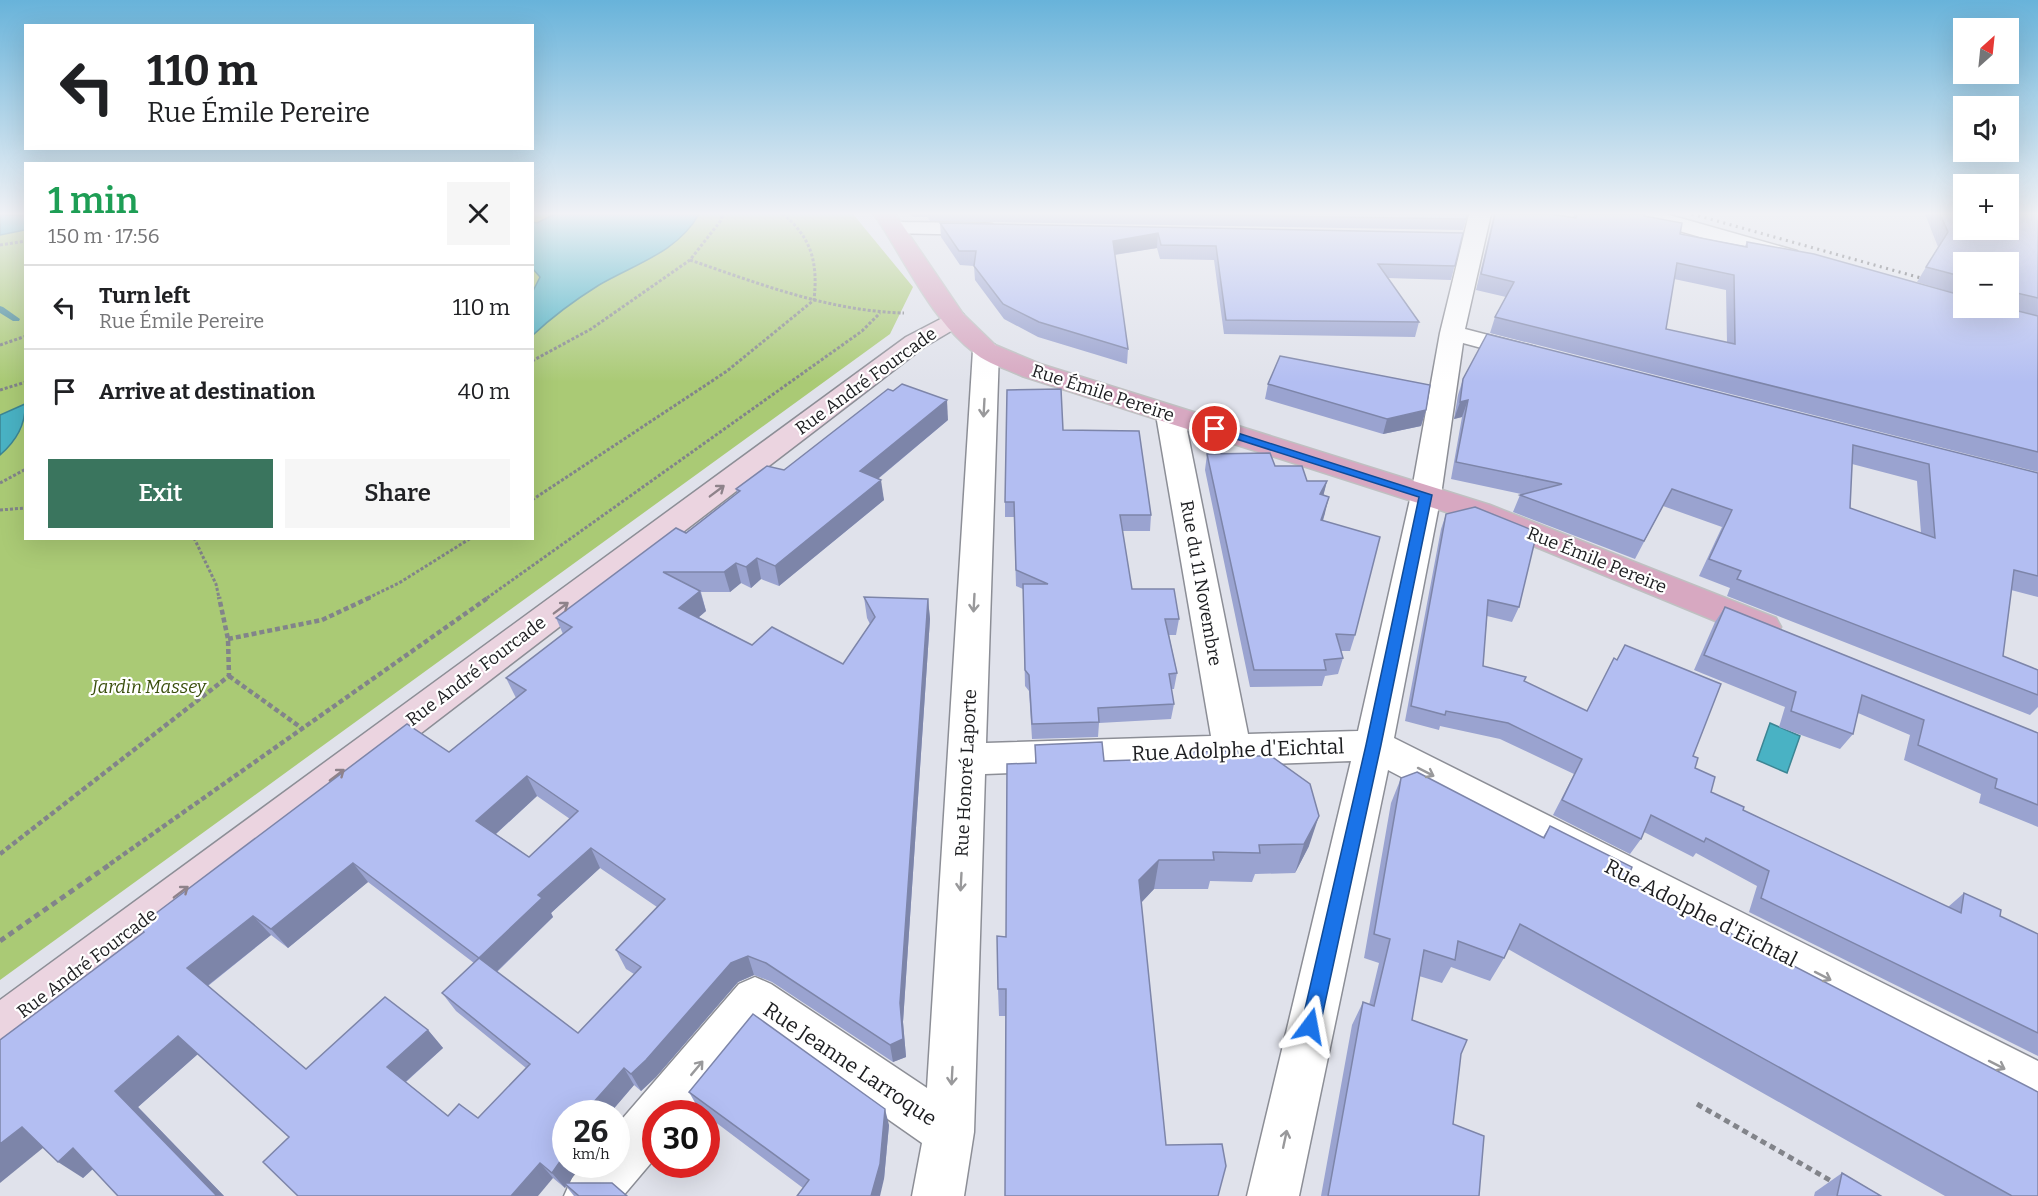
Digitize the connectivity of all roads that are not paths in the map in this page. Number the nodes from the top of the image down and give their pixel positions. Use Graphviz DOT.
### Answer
graph roads {
  1 [pos="921,270"];
  2 [pos="1462,270"];
  3 [pos="949,313"];
  4 [pos="1452,333"];
  5 [pos="987,350"];
  6 [pos="1555,359"];
  7 [pos="1170,415"];
  8 [pos="1426,495"];
  9 [pos="1786,636"];
  10 [pos="1374,745"];
  11 [pos="1232,750"];
  12 [pos="967,759"];
  13 [pos="0,1028"];
  14 [pos="2038,1087"];
  15 [pos="671,1100"];
  16 [pos="949,1132"];
  17 [pos="642,1135"];
  18 [pos="590,1196"];
  19 [pos="938,1196"];
  20 [pos="1273,1196"];
  1 -- 3 [label="main road, Rue Émile Pereire"];
  2 -- 4 [label="street"];
  3 -- 5 [label="main road, Rue Émile Pereire"];
  13 -- 3 [label="street, Rue André Fourcade, one-way"];
  4 -- 6 [label="street"];
  4 -- 8 [label="street"];
  5 -- 7 [label="main road, Rue Émile Pereire"];
  5 -- 12 [label="street, Rue Honoré Laporte, one-way"];
  7 -- 8 [label="main road, Rue Émile Pereire"];
  7 -- 11 [label="street, Rue du 11 Novembre"];
  8 -- 9 [label="main road, Rue Émile Pereire"];
  8 -- 10 [label="street"];
  10 -- 11 [label="street, Rue Adolphe d'Eichtal"];
  10 -- 14 [label="street, Rue Adolphe d'Eichtal, one-way"];
  20 -- 10 [label="street, one-way"];
  11 -- 12 [label="street, Rue Adolphe d'Eichtal"];
  12 -- 16 [label="street, Rue Honoré Laporte, one-way"];
  15 -- 16 [label="street, Rue Jeanne Larroque, one-way"];
  16 -- 19 [label="street, Rue Honoré Laporte"];
  17 -- 18 [label="street"];
}
